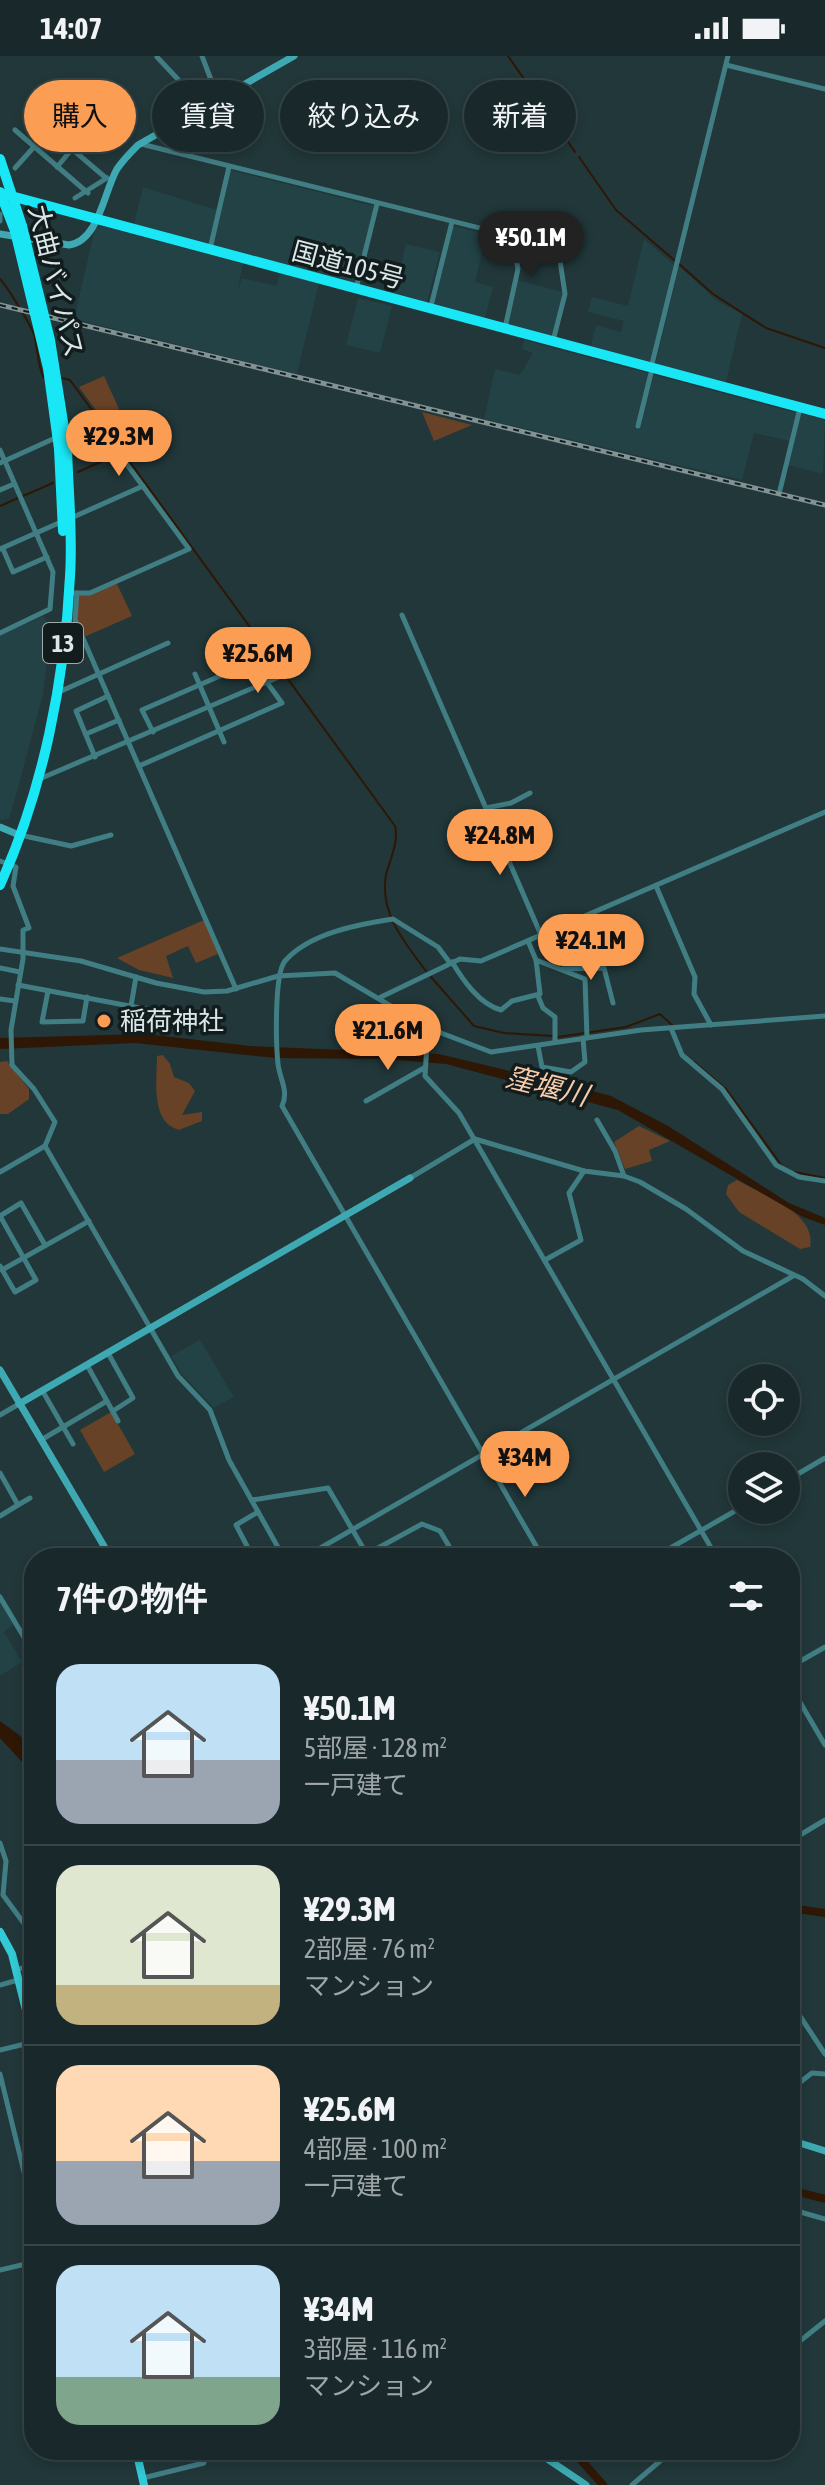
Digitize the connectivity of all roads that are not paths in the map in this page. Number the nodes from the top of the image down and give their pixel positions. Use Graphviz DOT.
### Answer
graph roads {
  1 [pos="202,56"];
  2 [pos="294,56"];
  3 [pos="728,56"];
  4 [pos="157,57"];
  5 [pos="726,65"];
  6 [pos="179,80"];
  7 [pos="211,80"];
  8 [pos="250,80"];
  9 [pos="825,89"];
  10 [pos="15,130"];
  11 [pos="152,136"];
  12 [pos="24,138"];
  13 [pos="140,143"];
  14 [pos="29,152"];
  15 [pos="40,152"];
  16 [pos="0,159"];
  17 [pos="57,167"];
  18 [pos="229,167"];
  19 [pos="15,168"];
  20 [pos="115,173"];
  21 [pos="106,178"];
  22 [pos="3,193"];
  23 [pos="88,193"];
  24 [pos="75,198"];
  25 [pos="377,204"];
  26 [pos="0,214"];
  27 [pos="95,220"];
  28 [pos="0,221"];
  29 [pos="452,222"];
  30 [pos="0,234"];
  31 [pos="564,235"];
  32 [pos="209,250"];
  33 [pos="356,290"];
  34 [pos="430,310"];
  35 [pos="504,329"];
  36 [pos="552,342"];
  37 [pos="651,369"];
  38 [pos="800,407"];
  39 [pos="825,414"];
  40 [pos="638,426"];
  41 [pos="70,434"];
  42 [pos="60,445"];
  43 [pos="0,450"];
  44 [pos="2,462"];
  45 [pos="14,484"];
  46 [pos="143,486"];
  47 [pos="0,490"];
  48 [pos="780,490"];
  49 [pos="66,520"];
  50 [pos="36,533"];
  51 [pos="1,549"];
  52 [pos="47,557"];
  53 [pos="65,593"];
  54 [pos="402,615"];
  55 [pos="0,633"];
  56 [pos="168,643"];
  57 [pos="98,674"];
  58 [pos="195,674"];
  59 [pos="281,676"];
  60 [pos="267,682"];
  61 [pos="200,685"];
  62 [pos="56,693"];
  63 [pos="108,696"];
  64 [pos="209,707"];
  65 [pos="119,720"];
  66 [pos="219,731"];
  67 [pos="153,732"];
  68 [pos="86,734"];
  69 [pos="224,742"];
  70 [pos="128,743"];
  71 [pos="95,757"];
  72 [pos="139,766"];
  73 [pos="36,780"];
  74 [pos="530,793"];
  75 [pos="486,808"];
  76 [pos="825,812"];
  77 [pos="0,827"];
  78 [pos="16,834"];
  79 [pos="111,835"];
  80 [pos="3,864"];
  81 [pos="0,885"];
  82 [pos="656,886"];
  83 [pos="541,935"];
  84 [pos="528,941"];
  85 [pos="0,949"];
  86 [pos="23,952"];
  87 [pos="536,960"];
  88 [pos="451,962"];
  89 [pos="0,968"];
  90 [pos="561,970"];
  91 [pos="20,972"];
  92 [pos="278,976"];
  93 [pos="136,977"];
  94 [pos="18,985"];
  95 [pos="236,989"];
  96 [pos="48,991"];
  97 [pos="538,996"];
  98 [pos="87,997"];
  99 [pos="380,997"];
  100 [pos="0,999"];
  101 [pos="15,1001"];
  102 [pos="613,1003"];
  103 [pos="131,1006"];
  104 [pos="151,1010"];
  105 [pos="825,1016"];
  106 [pos="711,1025"];
  107 [pos="428,1028"];
  108 [pos="673,1028"];
  109 [pos="586,1036"];
  110 [pos="555,1042"];
  111 [pos="538,1046"];
  112 [pos="424,1067"];
  113 [pos="366,1101"];
  114 [pos="597,1120"];
  115 [pos="475,1139"];
  116 [pos="45,1146"];
  117 [pos="584,1171"];
  118 [pos="0,1172"];
  119 [pos="624,1176"];
  120 [pos="410,1178"];
  121 [pos="825,1181"];
  122 [pos="345,1215"];
  123 [pos="0,1216"];
  124 [pos="89,1221"];
  125 [pos="45,1245"];
  126 [pos="23,1258"];
  127 [pos="545,1260"];
  128 [pos="1,1268"];
  129 [pos="793,1276"];
  130 [pos="825,1296"];
  131 [pos="151,1328"];
  132 [pos="108,1353"];
  133 [pos="87,1365"];
  134 [pos="0,1370"];
  135 [pos="614,1379"];
  136 [pos="42,1390"];
  137 [pos="107,1401"];
  138 [pos="19,1404"];
  139 [pos="113,1411"];
  140 [pos="0,1415"];
  141 [pos="118,1421"];
  142 [pos="63,1427"];
  143 [pos="41,1440"];
  144 [pos="73,1444"];
  145 [pos="483,1454"];
  146 [pos="825,1458"];
  147 [pos="0,1473"];
  148 [pos="800,1473"];
  149 [pos="30,1498"];
  150 [pos="252,1500"];
  151 [pos="18,1505"];
  152 [pos="258,1512"];
  153 [pos="728,1515"];
  154 [pos="0,1516"];
  155 [pos="353,1530"];
  156 [pos="701,1530"];
  157 [pos="247,1546"];
  158 [pos="105,1548"];
  159 [pos="278,1548"];
  160 [pos="321,1548"];
  161 [pos="363,1548"];
  162 [pos="382,1548"];
  163 [pos="450,1548"];
  164 [pos="537,1548"];
  165 [pos="670,1548"];
  166 [pos="711,1548"];
  167 [pos="0,1597"];
  168 [pos="24,1637"];
  169 [pos="825,1647"];
  170 [pos="800,1661"];
  171 [pos="800,1702"];
  172 [pos="825,1745"];
  173 [pos="825,1820"];
  174 [pos="800,1835"];
  175 [pos="0,1843"];
  176 [pos="24,1923"];
  177 [pos="0,1932"];
  178 [pos="24,1967"];
  179 [pos="16,1970"];
  180 [pos="18,1980"];
  181 [pos="0,1985"];
  182 [pos="24,2003"];
  183 [pos="800,2016"];
  184 [pos="24,2044"];
  185 [pos="0,2050"];
  186 [pos="825,2053"];
  187 [pos="0,2074"];
  188 [pos="825,2074"];
  189 [pos="800,2082"];
  190 [pos="800,2143"];
  191 [pos="825,2151"];
  192 [pos="24,2172"];
  193 [pos="800,2212"];
  194 [pos="825,2219"];
  195 [pos="24,2264"];
  196 [pos="0,2270"];
  197 [pos="825,2321"];
  198 [pos="800,2341"];
  199 [pos="138,2460"];
  200 [pos="204,2460"];
  201 [pos="549,2460"];
  202 [pos="661,2460"];
  203 [pos="143,2482"];
  204 [pos="586,2485"];
  205 [pos="632,2485"];
  1 -- 7 [label="street"];
  2 -- 8 [label="street"];
  3 -- 5 [label="street"];
  4 -- 6 [label="street"];
  5 -- 9 [label="street"];
  5 -- 37 [label="street"];
  10 -- 12 [label="street"];
  11 -- 13 [label="street"];
  13 -- 18 [label="street"];
  13 -- 20 [label="street"];
  14 -- 19 [label="street"];
  15 -- 17 [label="street"];
  16 -- 22 [label="highway, 大曲バイパス / 13"];
  17 -- 21 [label="street"];
  17 -- 23 [label="street"];
  18 -- 25 [label="street"];
  18 -- 32 [label="street"];
  20 -- 21 [label="street"];
  20 -- 27 [label="street"];
  21 -- 23 [label="street"];
  22 -- 27 [label="highway, 国道105号"];
  22 -- 42 [label="highway, 大曲バイパス / 13, bridge"];
  23 -- 24 [label="street"];
  25 -- 29 [label="street"];
  25 -- 33 [label="street"];
  26 -- 28 [label="street"];
  27 -- 30 [label="street"];
  27 -- 32 [label="highway, 国道105号"];
  29 -- 34 [label="street"];
  29 -- 35 [label="street"];
  31 -- 36 [label="street"];
  32 -- 33 [label="highway, 国道105号"];
  33 -- 34 [label="highway, 国道105号"];
  34 -- 35 [label="highway, 国道105号"];
  35 -- 36 [label="highway, 国道105号"];
  36 -- 37 [label="highway, 国道105号"];
  37 -- 38 [label="highway, 国道105号"];
  37 -- 40 [label="street"];
  38 -- 39 [label="highway, 国道105号"];
  38 -- 48 [label="street"];
  41 -- 46 [label="street"];
  42 -- 44 [label="street"];
  42 -- 49 [label="highway, 大曲バイパス / 13"];
  43 -- 44 [label="street"];
  44 -- 45 [label="street"];
  45 -- 47 [label="street"];
  45 -- 50 [label="street"];
  46 -- 49 [label="street"];
  46 -- 53 [label="street"];
  49 -- 50 [label="street"];
  49 -- 53 [label="highway, 大曲バイパス / 13"];
  50 -- 51 [label="street"];
  50 -- 52 [label="street"];
  51 -- 52 [label="street"];
  52 -- 53 [label="street"];
  53 -- 55 [label="street"];
  53 -- 57 [label="street"];
  53 -- 62 [label="highway, 大曲バイパス / 13"];
  53 -- 78 [label="highway, 大曲バイパス / 13"];
  54 -- 75 [label="street"];
  56 -- 57 [label="street"];
  57 -- 62 [label="street"];
  57 -- 63 [label="street"];
  58 -- 61 [label="street"];
  59 -- 60 [label="street"];
  60 -- 61 [label="street"];
  60 -- 64 [label="street"];
  60 -- 66 [label="street"];
  61 -- 64 [label="street"];
  61 -- 67 [label="street"];
  62 -- 73 [label="highway, 大曲バイパス / 13"];
  63 -- 65 [label="street"];
  63 -- 68 [label="street"];
  64 -- 66 [label="street"];
  64 -- 67 [label="street"];
  65 -- 68 [label="street"];
  65 -- 70 [label="street"];
  66 -- 69 [label="street"];
  66 -- 72 [label="street"];
  67 -- 70 [label="street"];
  68 -- 71 [label="street"];
  70 -- 71 [label="street"];
  70 -- 72 [label="street"];
  71 -- 73 [label="street"];
  72 -- 95 [label="street"];
  73 -- 78 [label="highway, 大曲バイパス / 13"];
  74 -- 75 [label="street"];
  75 -- 83 [label="street"];
  76 -- 82 [label="street"];
  77 -- 78 [label="street"];
  78 -- 79 [label="street"];
  78 -- 80 [label="highway, 大曲バイパス / 13"];
  80 -- 81 [label="highway, 大曲バイパス / 13"];
  80 -- 86 [label="street"];
  82 -- 83 [label="street"];
  82 -- 106 [label="street"];
  83 -- 84 [label="street"];
  84 -- 87 [label="street"];
  84 -- 88 [label="street"];
  85 -- 86 [label="street"];
  86 -- 91 [label="street"];
  86 -- 93 [label="street"];
  87 -- 90 [label="street"];
  87 -- 97 [label="street"];
  88 -- 92 [label="street"];
  88 -- 97 [label="street"];
  88 -- 99 [label="street"];
  89 -- 91 [label="street"];
  90 -- 102 [label="street"];
  90 -- 109 [label="street"];
  91 -- 94 [label="street"];
  92 -- 95 [label="street"];
  92 -- 99 [label="street"];
  92 -- 122 [label="street"];
  93 -- 95 [label="street"];
  93 -- 103 [label="street"];
  94 -- 96 [label="street"];
  94 -- 101 [label="street"];
  96 -- 98 [label="street"];
  96 -- 98 [label="street"];
  97 -- 110 [label="street"];
  98 -- 103 [label="street"];
  99 -- 107 [label="street"];
  100 -- 101 [label="street"];
  101 -- 116 [label="street"];
  103 -- 104 [label="street"];
  105 -- 106 [label="street"];
  106 -- 108 [label="street"];
  107 -- 111 [label="street"];
  107 -- 112 [label="street"];
  108 -- 109 [label="street"];
  108 -- 121 [label="street"];
  109 -- 110 [label="street"];
  109 -- 111 [label="street"];
  110 -- 111 [label="street"];
  112 -- 113 [label="street"];
  112 -- 115 [label="street"];
  114 -- 119 [label="street"];
  115 -- 117 [label="street"];
  115 -- 120 [label="street"];
  115 -- 127 [label="street"];
  116 -- 118 [label="street"];
  116 -- 124 [label="street"];
  117 -- 119 [label="street"];
  117 -- 127 [label="street"];
  119 -- 129 [label="street"];
  120 -- 122 [label="street"];
  122 -- 131 [label="street"];
  122 -- 145 [label="street"];
  123 -- 125 [label="street"];
  123 -- 126 [label="street"];
  124 -- 125 [label="street"];
  124 -- 131 [label="street"];
  125 -- 126 [label="street"];
  126 -- 128 [label="street"];
  126 -- 128 [label="street"];
  127 -- 135 [label="street"];
  129 -- 130 [label="street"];
  129 -- 135 [label="street"];
  131 -- 132 [label="street"];
  131 -- 150 [label="street"];
  132 -- 133 [label="street"];
  132 -- 139 [label="street"];
  133 -- 136 [label="street"];
  133 -- 137 [label="street"];
  134 -- 138 [label="street"];
  135 -- 145 [label="street"];
  135 -- 156 [label="street"];
  136 -- 138 [label="street"];
  136 -- 142 [label="street"];
  137 -- 139 [label="street"];
  137 -- 142 [label="street"];
  138 -- 140 [label="street"];
  138 -- 143 [label="street"];
  139 -- 141 [label="street"];
  142 -- 143 [label="street"];
  142 -- 144 [label="street"];
  143 -- 158 [label="street"];
  145 -- 155 [label="street"];
  145 -- 164 [label="street"];
  146 -- 148 [label="street"];
  147 -- 151 [label="street"];
  149 -- 151 [label="street"];
  150 -- 152 [label="street"];
  150 -- 155 [label="street"];
  151 -- 154 [label="street"];
  152 -- 157 [label="street"];
  152 -- 159 [label="street"];
  153 -- 156 [label="street"];
  155 -- 160 [label="street"];
  155 -- 161 [label="street"];
  156 -- 165 [label="street"];
  156 -- 166 [label="street"];
  162 -- 163 [label="street"];
  167 -- 168 [label="street"];
  169 -- 170 [label="street"];
  171 -- 172 [label="street"];
  173 -- 174 [label="street"];
  175 -- 176 [label="street"];
  177 -- 179 [label="main road"];
  178 -- 179 [label="street"];
  179 -- 180 [label="main road"];
  180 -- 181 [label="street"];
  180 -- 182 [label="main road"];
  183 -- 186 [label="street"];
  184 -- 185 [label="street"];
  187 -- 192 [label="street"];
  188 -- 189 [label="street"];
  190 -- 191 [label="street"];
  193 -- 194 [label="street"];
  195 -- 196 [label="street"];
  197 -- 198 [label="street"];
  199 -- 203 [label="main road"];
  200 -- 203 [label="street"];
  201 -- 204 [label="street"];
  202 -- 205 [label="street"];
}
